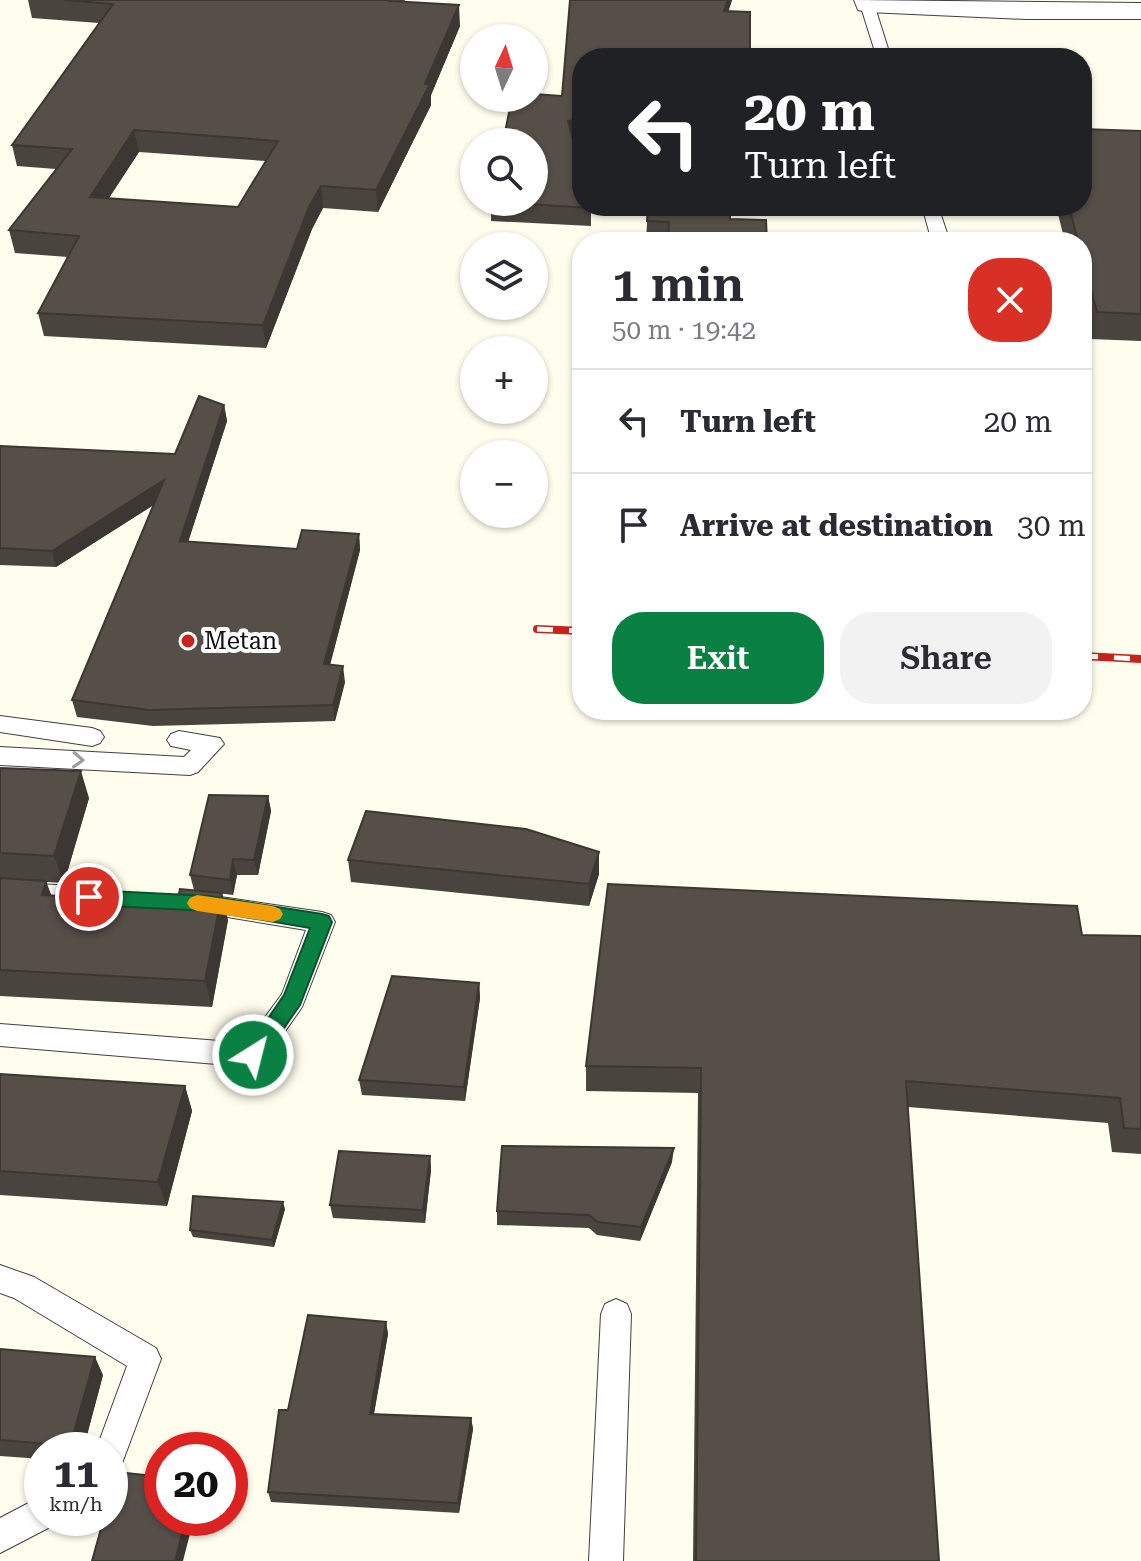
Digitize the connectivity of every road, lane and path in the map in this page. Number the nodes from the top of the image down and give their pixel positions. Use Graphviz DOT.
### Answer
graph roads {
  1 [pos="867,2"];
  2 [pos="1141,11"];
  3 [pos="881,48"];
  4 [pos="0,724"];
  5 [pos="92,737"];
  6 [pos="179,740"];
  7 [pos="0,756"];
  8 [pos="0,892"];
  9 [pos="119,899"];
  10 [pos="164,901"];
  11 [pos="0,1035"];
  12 [pos="0,1279"];
  13 [pos="616,1314"];
  14 [pos="118,1432"];
  15 [pos="24,1523"];
  16 [pos="0,1536"];
  17 [pos="606,1561"];
  1 -- 2 [label="street"];
  1 -- 3 [label="lane"];
  4 -- 5 [label="lane"];
  7 -- 6 [label="lane, one-way"];
  8 -- 9 [label="lane"];
  10 -- 11 [label="lane"];
  12 -- 14 [label="lane"];
  13 -- 17 [label="lane"];
  15 -- 16 [label="lane"];
}
